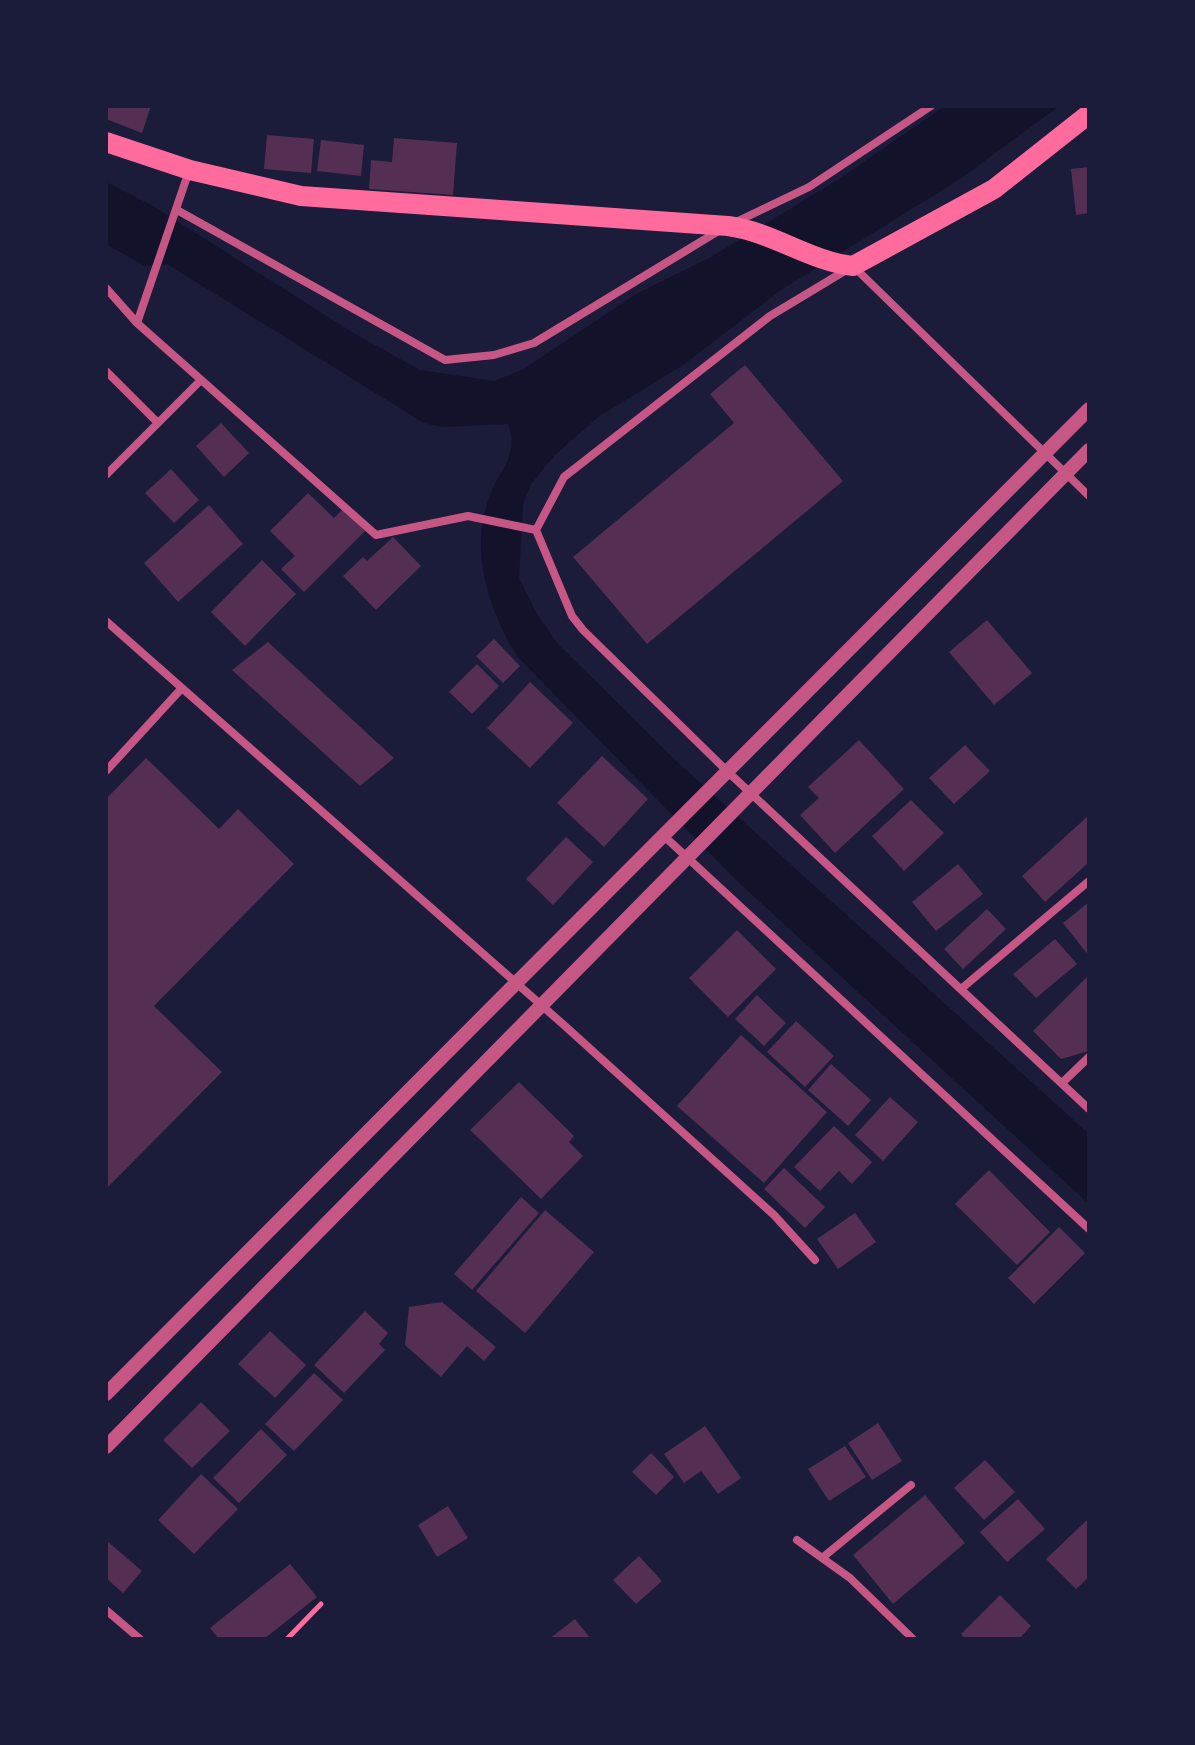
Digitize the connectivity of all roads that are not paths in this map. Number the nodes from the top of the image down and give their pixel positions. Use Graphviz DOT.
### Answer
graph roads {
  1 [pos="931,106"];
  2 [pos="1089,114"];
  3 [pos="106,142"];
  4 [pos="190,170"];
  5 [pos="177,210"];
  6 [pos="728,226"];
  7 [pos="853,266"];
  8 [pos="106,288"];
  9 [pos="137,323"];
  10 [pos="106,371"];
  11 [pos="201,380"];
  12 [pos="1089,409"];
  13 [pos="158,423"];
  14 [pos="1089,450"];
  15 [pos="1045,453"];
  16 [pos="1066,473"];
  17 [pos="106,475"];
  18 [pos="1089,496"];
  19 [pos="534,530"];
  20 [pos="106,621"];
  21 [pos="182,688"];
  22 [pos="106,771"];
  23 [pos="728,773"];
  24 [pos="750,794"];
  25 [pos="665,836"];
  26 [pos="689,857"];
  27 [pos="1089,881"];
  28 [pos="518,984"];
  29 [pos="961,989"];
  30 [pos="542,1005"];
  31 [pos="1089,1057"];
  32 [pos="1062,1083"];
  33 [pos="1089,1109"];
  34 [pos="1089,1229"];
  35 [pos="815,1260"];
  36 [pos="106,1394"];
  37 [pos="106,1447"];
  38 [pos="911,1485"];
  39 [pos="797,1540"];
  40 [pos="822,1558"];
  41 [pos="106,1610"];
  42 [pos="140,1639"];
  43 [pos="913,1639"];
  1 -- 6 [label="street"];
  2 -- 7 [label="main road"];
  3 -- 4 [label="main road"];
  4 -- 5 [label="street"];
  4 -- 6 [label="main road"];
  5 -- 6 [label="street"];
  5 -- 9 [label="street"];
  6 -- 7 [label="main road"];
  7 -- 15 [label="street"];
  7 -- 19 [label="street"];
  8 -- 9 [label="street"];
  9 -- 11 [label="street"];
  10 -- 13 [label="street"];
  11 -- 13 [label="street"];
  11 -- 19 [label="street"];
  12 -- 15 [label="street"];
  13 -- 17 [label="street"];
  14 -- 16 [label="street"];
  15 -- 16 [label="street"];
  15 -- 23 [label="street"];
  16 -- 18 [label="street"];
  16 -- 24 [label="street"];
  19 -- 23 [label="street"];
  20 -- 21 [label="street"];
  21 -- 22 [label="street"];
  21 -- 28 [label="street"];
  23 -- 24 [label="street"];
  23 -- 25 [label="street"];
  24 -- 26 [label="street"];
  24 -- 29 [label="street"];
  25 -- 26 [label="street"];
  25 -- 28 [label="street"];
  26 -- 30 [label="street"];
  26 -- 34 [label="street"];
  27 -- 29 [label="street"];
  28 -- 30 [label="street"];
  28 -- 36 [label="street"];
  29 -- 32 [label="street"];
  30 -- 35 [label="street"];
  30 -- 37 [label="street"];
  31 -- 32 [label="street"];
  32 -- 33 [label="street"];
  38 -- 40 [label="street"];
  39 -- 40 [label="street"];
  40 -- 43 [label="street"];
  41 -- 42 [label="street"];
}
